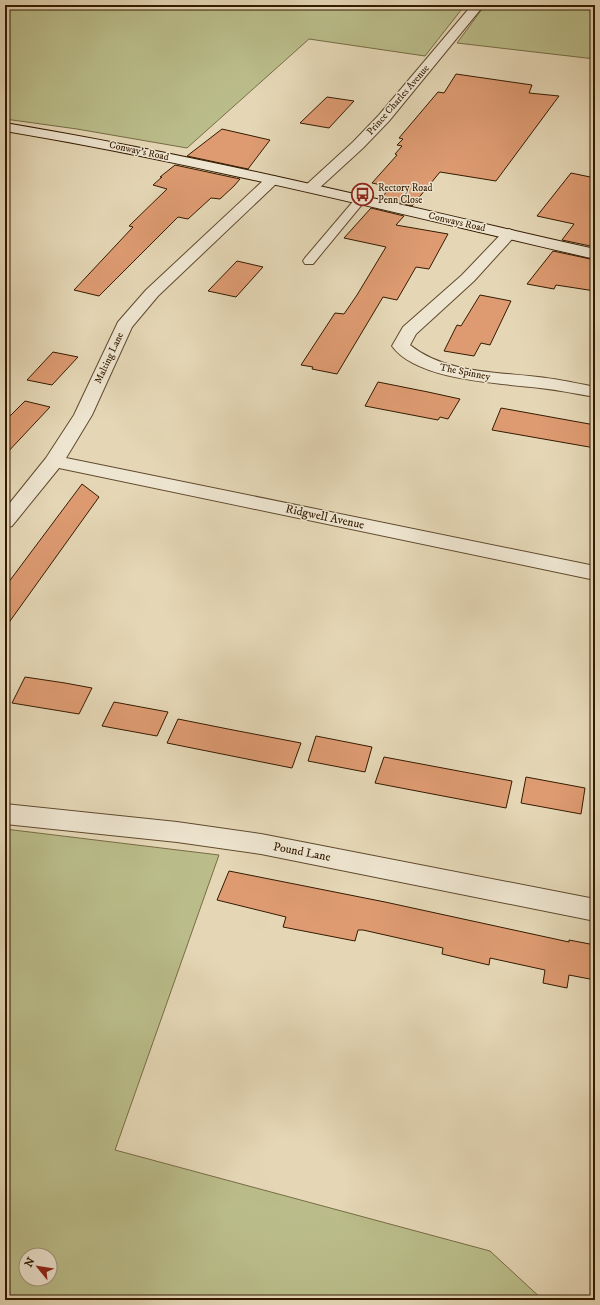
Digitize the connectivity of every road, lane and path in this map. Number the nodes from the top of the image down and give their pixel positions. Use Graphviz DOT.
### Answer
graph roads {
  1 [pos="478,5"];
  2 [pos="5,126"];
  3 [pos="272,180"];
  4 [pos="311,188"];
  5 [pos="360,200"];
  6 [pos="509,234"];
  7 [pos="595,254"];
  8 [pos="309,261"];
  9 [pos="595,392"];
  10 [pos="54,461"];
  11 [pos="5,522"];
  12 [pos="595,574"];
  13 [pos="5,814"];
  14 [pos="595,910"];
  1 -- 4 [label="street, Prince Charles Avenue"];
  2 -- 3 [label="street, Conway's Road"];
  3 -- 4 [label="street, Conways Road"];
  3 -- 10 [label="street, Malting Lane"];
  4 -- 5 [label="street, Conways Road"];
  5 -- 6 [label="street, Conways Road"];
  5 -- 8 [label="lane"];
  6 -- 7 [label="street, Conways Road"];
  6 -- 9 [label="street, The Spinney"];
  10 -- 11 [label="street, Malting Lane"];
  10 -- 12 [label="street, Ridgwell Avenue"];
  13 -- 14 [label="street, Pound Lane"];
}
